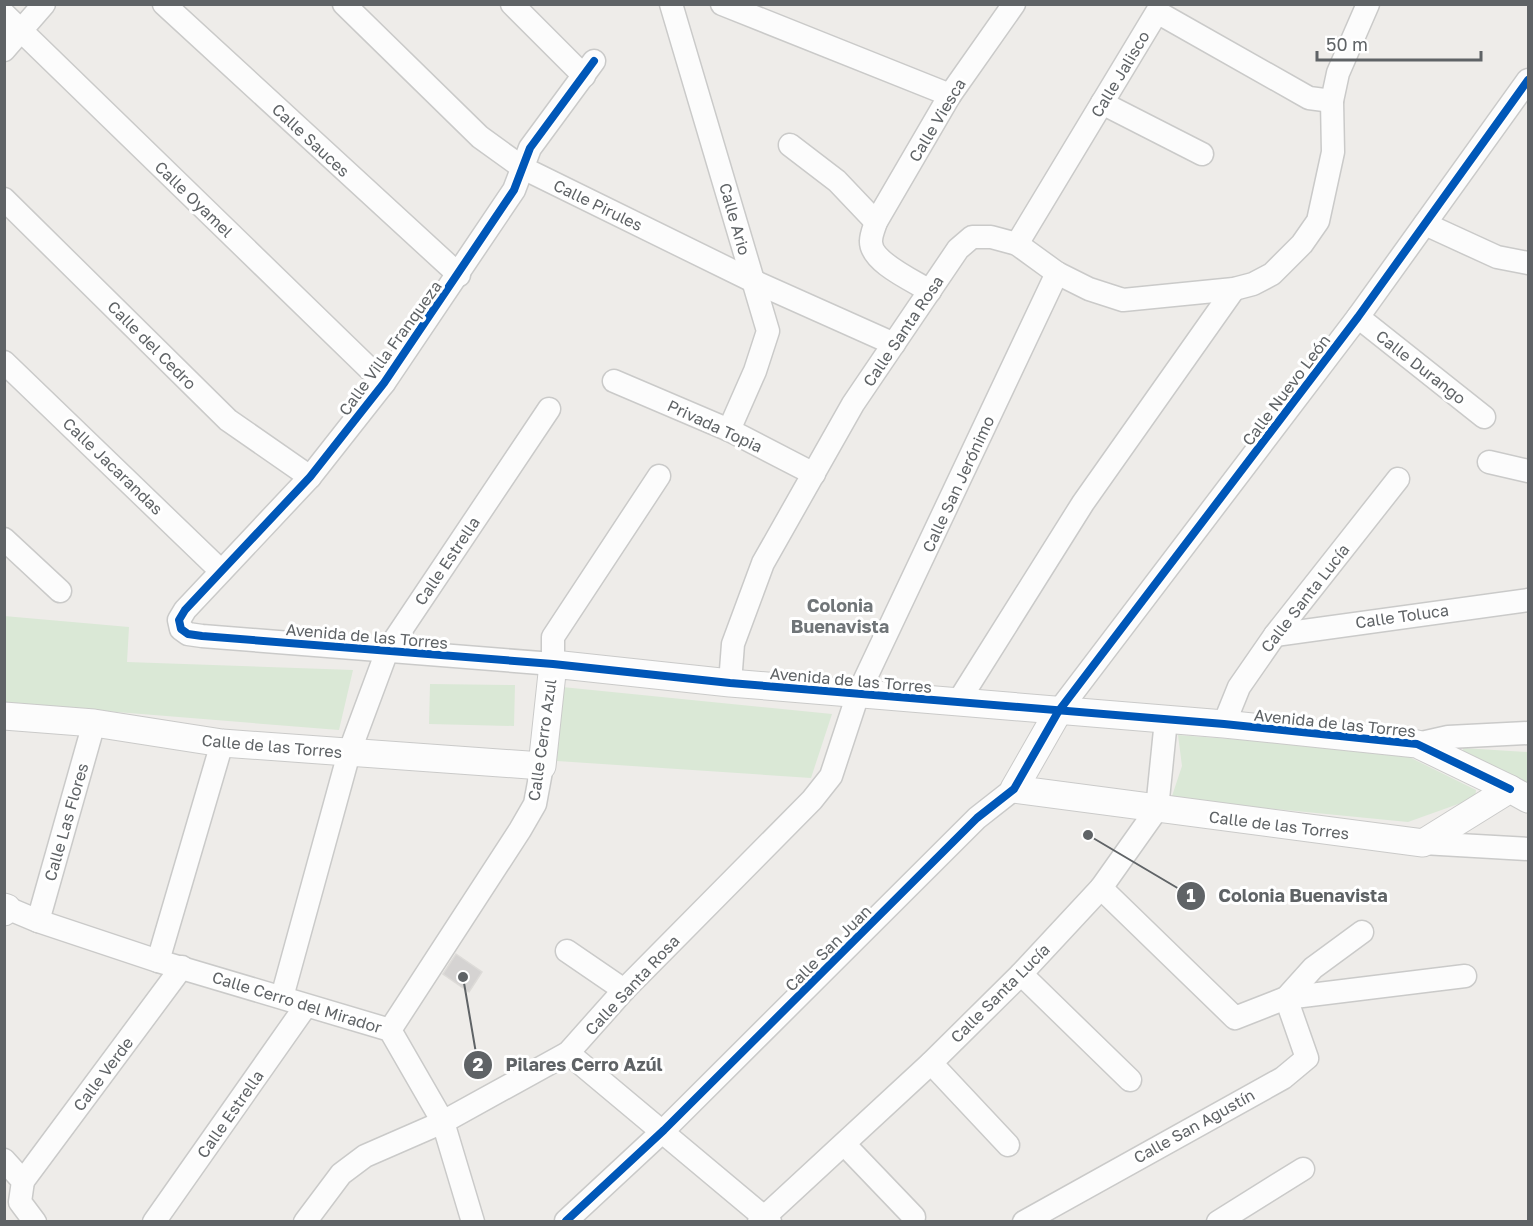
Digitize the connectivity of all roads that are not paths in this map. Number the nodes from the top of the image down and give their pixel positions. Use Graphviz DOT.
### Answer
graph roads {
  1 [pos="44,4"];
  2 [pos="164,4"];
  3 [pos="344,4"];
  4 [pos="512,4"];
  5 [pos="670,4"];
  6 [pos="722,4"];
  7 [pos="1014,4"];
  8 [pos="1368,4"];
  9 [pos="1153,8"];
  10 [pos="4,14"];
  11 [pos="22,32"];
  12 [pos="4,51"];
  13 [pos="1528,80"];
  14 [pos="950,94"];
  15 [pos="1332,101"];
  16 [pos="1102,103"];
  17 [pos="790,145"];
  18 [pos="1203,154"];
  19 [pos="523,168"];
  20 [pos="4,199"];
  21 [pos="1425,224"];
  22 [pos="873,232"];
  23 [pos="1017,244"];
  24 [pos="1528,262"];
  25 [pos="1057,273"];
  26 [pos="459,275"];
  27 [pos="753,281"];
  28 [pos="1234,289"];
  29 [pos="930,291"];
  30 [pos="1358,317"];
  31 [pos="894,344"];
  32 [pos="4,362"];
  33 [pos="614,381"];
  34 [pos="384,383"];
  35 [pos="549,409"];
  36 [pos="1484,417"];
  37 [pos="729,430"];
  38 [pos="1489,462"];
  39 [pos="1528,471"];
  40 [pos="814,474"];
  41 [pos="659,476"];
  42 [pos="310,477"];
  43 [pos="1398,479"];
  44 [pos="4,539"];
  45 [pos="221,571"];
  46 [pos="60,591"];
  47 [pos="1528,600"];
  48 [pos="181,629"];
  49 [pos="1275,635"];
  50 [pos="387,651"];
  51 [pos="553,664"];
  52 [pos="730,683"];
  53 [pos="858,694"];
  54 [pos="958,702"];
  55 [pos="1058,712"];
  56 [pos="4,716"];
  57 [pos="1166,720"];
  58 [pos="94,723"];
  59 [pos="1224,724"];
  60 [pos="1528,733"];
  61 [pos="222,743"];
  62 [pos="1417,744"];
  63 [pos="349,753"];
  64 [pos="542,765"];
  65 [pos="1014,789"];
  66 [pos="1519,794"];
  67 [pos="1157,809"];
  68 [pos="1423,843"];
  69 [pos="1528,849"];
  70 [pos="1101,888"];
  71 [pos="5,909"];
  72 [pos="38,921"];
  73 [pos="1362,932"];
  74 [pos="567,951"];
  75 [pos="158,961"];
  76 [pos="182,967"];
  77 [pos="1021,974"];
  78 [pos="1465,976"];
  79 [pos="624,990"];
  80 [pos="282,997"];
  81 [pos="1286,998"];
  82 [pos="305,1006"];
  83 [pos="390,1030"];
  84 [pos="568,1053"];
  85 [pos="931,1063"];
  86 [pos="1130,1080"];
  87 [pos="443,1122"];
  88 [pos="664,1130"];
  89 [pos="845,1145"];
  90 [pos="1008,1145"];
  91 [pos="4,1160"];
  92 [pos="1303,1169"];
  93 [pos="23,1181"];
  94 [pos="322,1198"];
  95 [pos="914,1217"];
  96 [pos="764,1220"];
  97 [pos="34,1221"];
  98 [pos="154,1221"];
  99 [pos="305,1221"];
  100 [pos="328,1221"];
  101 [pos="473,1221"];
  102 [pos="566,1221"];
  103 [pos="1024,1221"];
  104 [pos="1218,1221"];
  1 -- 11 [label="street"];
  2 -- 26 [label="street, Calle Sauces"];
  3 -- 19 [label="street, Calle Pirules"];
  4 -- 19 [label="street, Calle Villa Franqueza"];
  5 -- 27 [label="street, Calle Ario"];
  6 -- 14 [label="street"];
  7 -- 14 [label="street, Calle Viesca"];
  8 -- 15 [label="street, Calle Santa Rosa"];
  9 -- 15 [label="street, Calle Jalisco"];
  9 -- 16 [label="street, Calle Jalisco"];
  10 -- 11 [label="street, Calle Oyamel"];
  11 -- 12 [label="street"];
  11 -- 34 [label="street, Calle Oyamel"];
  13 -- 21 [label="street, Calle Nuevo León"];
  14 -- 22 [label="street, Calle Viesca"];
  15 -- 28 [label="street, Calle Santa Rosa"];
  16 -- 18 [label="street"];
  16 -- 23 [label="street, Calle Jalisco"];
  17 -- 22 [label="street"];
  19 -- 26 [label="street, Calle Villa Franqueza"];
  19 -- 27 [label="street, Calle Pirules"];
  20 -- 42 [label="street, Calle del Cedro"];
  21 -- 24 [label="street"];
  21 -- 30 [label="street, Calle Nuevo León"];
  22 -- 29 [label="street"];
  23 -- 25 [label="street, Calle Santa Rosa"];
  23 -- 29 [label="street, Calle Santa Rosa"];
  25 -- 28 [label="street, Calle Santa Rosa"];
  25 -- 53 [label="street, Calle San Jerónimo"];
  26 -- 34 [label="street, Calle Villa Franqueza"];
  27 -- 31 [label="street, Calle Pirules"];
  27 -- 37 [label="street, Calle Ario"];
  28 -- 54 [label="street"];
  29 -- 31 [label="street, Calle Santa Rosa"];
  30 -- 36 [label="street, Calle Durango"];
  30 -- 55 [label="street, Calle Nuevo León"];
  31 -- 40 [label="street, Calle Santa Rosa"];
  32 -- 45 [label="street, Calle Jacarandas"];
  33 -- 37 [label="street, Privada Topia"];
  34 -- 42 [label="street, Calle Villa Franqueza"];
  35 -- 50 [label="street, Calle Estrella"];
  37 -- 40 [label="street, Privada Topia"];
  38 -- 39 [label="street"];
  40 -- 52 [label="street, Calle Santa Rosa"];
  41 -- 51 [label="street, Calle Cerro Azul"];
  42 -- 45 [label="street, Calle Villa Franqueza"];
  43 -- 49 [label="street, Calle Santa Lucía"];
  44 -- 46 [label="street"];
  45 -- 48 [label="street, Calle Villa Franqueza"];
  47 -- 49 [label="street, Calle Toluca"];
  48 -- 50 [label="street, Avenida de las Torres"];
  49 -- 59 [label="street, Calle Santa Lucía"];
  50 -- 51 [label="street, Avenida de las Torres"];
  50 -- 63 [label="street, Calle Estrella"];
  51 -- 52 [label="street, Avenida de las Torres"];
  51 -- 64 [label="street, Calle Cerro Azul"];
  52 -- 53 [label="street, Avenida de las Torres"];
  53 -- 54 [label="street, Avenida de las Torres"];
  53 -- 79 [label="street, Calle Santa Rosa"];
  54 -- 55 [label="street, Avenida de las Torres"];
  55 -- 57 [label="street, Avenida de las Torres"];
  55 -- 65 [label="street"];
  56 -- 58 [label="street, Calle de las Torres"];
  57 -- 59 [label="street, Avenida de las Torres"];
  57 -- 67 [label="street, Calle Santa Lucía"];
  58 -- 61 [label="street, Calle de las Torres"];
  58 -- 72 [label="street, Calle Las Flores"];
  59 -- 62 [label="street, Avenida de las Torres"];
  60 -- 62 [label="street, Avenida de las Torres"];
  61 -- 63 [label="street, Calle de las Torres"];
  61 -- 75 [label="street"];
  62 -- 66 [label="street, Avenida de las Torres"];
  63 -- 64 [label="street, Calle de las Torres"];
  63 -- 80 [label="street, Calle Estrella"];
  64 -- 83 [label="street, Calle Cerro Azul"];
  65 -- 67 [label="street, Calle de las Torres"];
  65 -- 88 [label="street, Calle San Juan"];
  66 -- 68 [label="street"];
  67 -- 68 [label="street, Calle de las Torres"];
  67 -- 70 [label="street, Calle Santa Lucía"];
  68 -- 69 [label="street"];
  70 -- 77 [label="street, Calle Santa Lucía"];
  70 -- 81 [label="street"];
  71 -- 72 [label="street, Calle Cerro del Mirador"];
  72 -- 75 [label="street, Calle Cerro del Mirador"];
  73 -- 81 [label="street"];
  74 -- 79 [label="street"];
  75 -- 76 [label="street, Calle Cerro del Mirador"];
  76 -- 80 [label="street, Calle Cerro del Mirador"];
  76 -- 93 [label="street, Calle Verde"];
  77 -- 85 [label="street, Calle Santa Lucía"];
  77 -- 86 [label="street"];
  78 -- 81 [label="street"];
  79 -- 84 [label="street, Calle Santa Rosa"];
  80 -- 82 [label="street, Calle Cerro del Mirador"];
  81 -- 103 [label="street, Calle San Agustín"];
  82 -- 83 [label="street, Calle Cerro del Mirador"];
  82 -- 98 [label="street, Calle Estrella"];
  83 -- 87 [label="street, Calle Cerro del Mirador"];
  84 -- 87 [label="street, Calle Santa Rosa"];
  84 -- 88 [label="street"];
  85 -- 89 [label="street, Calle Santa Lucía"];
  85 -- 90 [label="street"];
  87 -- 94 [label="street, Calle Santa Rosa"];
  87 -- 101 [label="street, Calle Cerro del Mirador"];
  88 -- 96 [label="street"];
  88 -- 102 [label="street"];
  89 -- 95 [label="street"];
  89 -- 96 [label="street, Calle Santa Lucía"];
  91 -- 93 [label="street"];
  92 -- 104 [label="street"];
  93 -- 97 [label="street"];
  94 -- 99 [label="street, Calle Santa Rosa"];
  94 -- 100 [label="street"];
}
